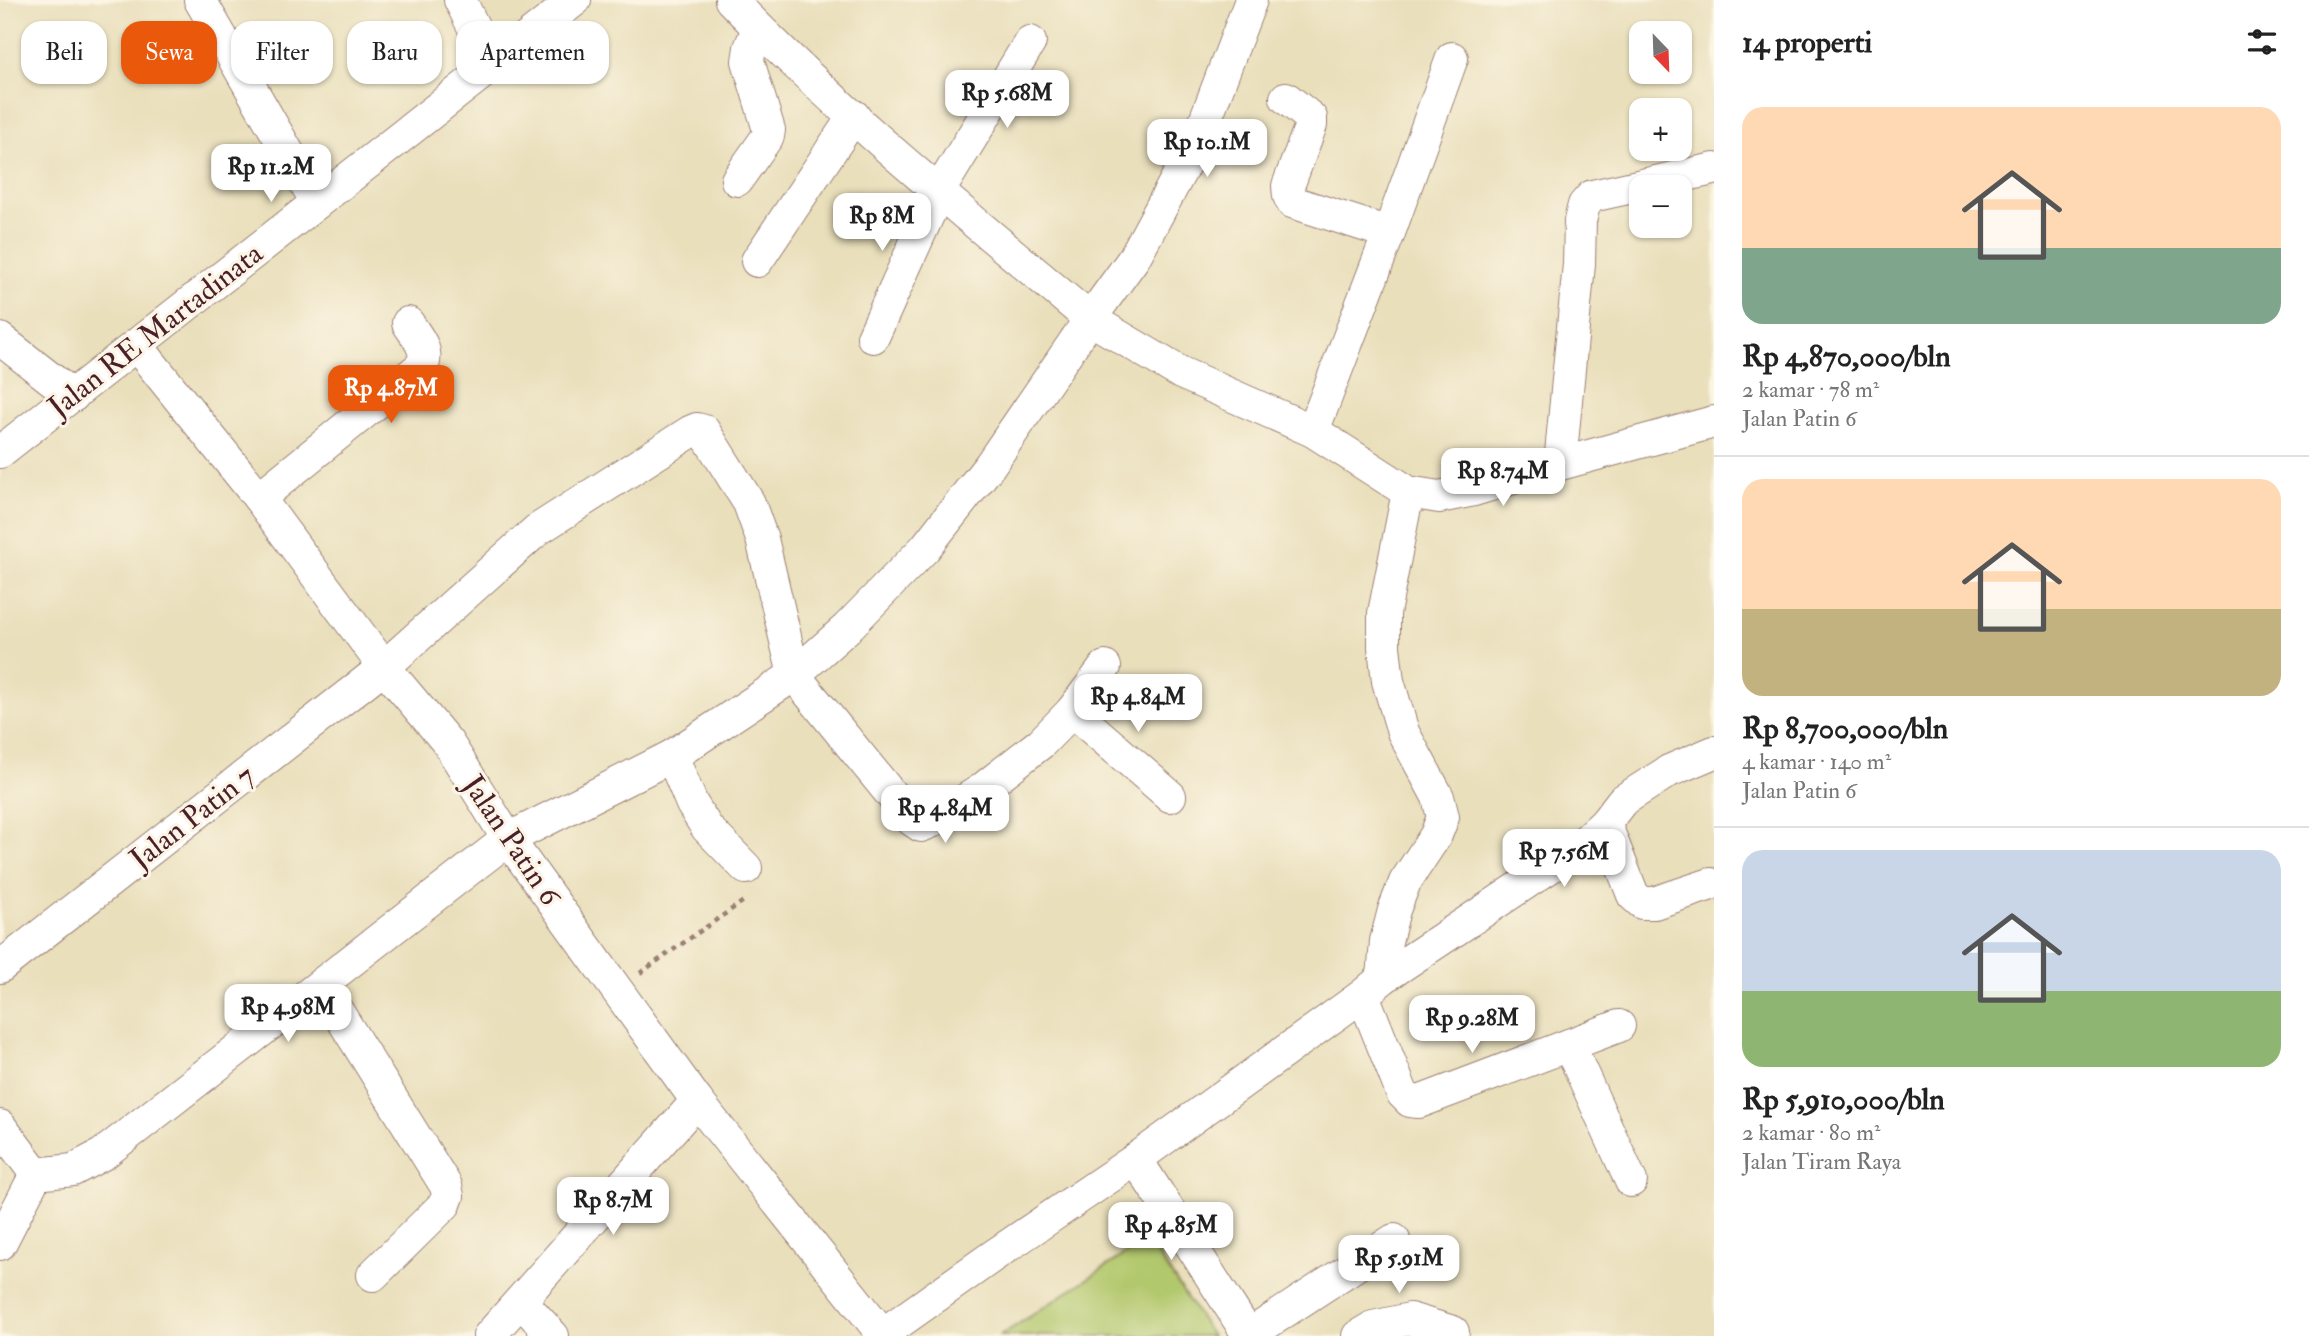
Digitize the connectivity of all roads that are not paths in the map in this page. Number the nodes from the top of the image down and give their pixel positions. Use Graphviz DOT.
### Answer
graph roads {
  1 [pos="200,0"];
  2 [pos="460,0"];
  3 [pos="575,0"];
  4 [pos="731,0"];
  5 [pos="1251,0"];
  6 [pos="470,21"];
  7 [pos="548,21"];
  8 [pos="758,28"];
  9 [pos="1030,42"];
  10 [pos="1452,58"];
  11 [pos="466,84"];
  12 [pos="1286,98"];
  13 [pos="854,116"];
  14 [pos="1714,169"];
  15 [pos="737,180"];
  16 [pos="939,191"];
  17 [pos="316,201"];
  18 [pos="1389,233"];
  19 [pos="757,261"];
  20 [pos="1090,319"];
  21 [pos="408,323"];
  22 [pos="873,337"];
  23 [pos="0,339"];
  24 [pos="137,346"];
  25 [pos="73,396"];
  26 [pos="1714,422"];
  27 [pos="1313,431"];
  28 [pos="0,452"];
  29 [pos="1559,464"];
  30 [pos="1408,492"];
  31 [pos="259,498"];
  32 [pos="384,667"];
  33 [pos="1105,667"];
  34 [pos="794,675"];
  35 [pos="1072,711"];
  36 [pos="1714,752"];
  37 [pos="672,756"];
  38 [pos="1170,796"];
  39 [pos="1605,823"];
  40 [pos="508,839"];
  41 [pos="746,868"];
  42 [pos="1712,884"];
  43 [pos="0,967"];
  44 [pos="321,985"];
  45 [pos="1373,986"];
  46 [pos="1619,1026"];
  47 [pos="1569,1045"];
  48 [pos="697,1101"];
  49 [pos="0,1126"];
  50 [pos="1136,1159"];
  51 [pos="36,1174"];
  52 [pos="1631,1181"];
  53 [pos="1394,1240"];
  54 [pos="0,1244"];
  55 [pos="373,1275"];
  56 [pos="521,1301"];
  57 [pos="1453,1332"];
  58 [pos="882,1335"];
  59 [pos="489,1336"];
  60 [pos="552,1336"];
  61 [pos="1249,1336"];
  62 [pos="1358,1336"];
  1 -- 17 [label="street"];
  2 -- 6 [label="street"];
  3 -- 7 [label="street, Jalan RE Martadinata"];
  4 -- 8 [label="street"];
  5 -- 20 [label="street"];
  8 -- 13 [label="street"];
  8 -- 15 [label="street"];
  9 -- 16 [label="street"];
  10 -- 18 [label="street"];
  11 -- 17 [label="street, Jalan RE Martadinata"];
  12 -- 18 [label="street"];
  13 -- 16 [label="street"];
  13 -- 19 [label="street"];
  14 -- 29 [label="street"];
  16 -- 20 [label="street"];
  16 -- 22 [label="street"];
  17 -- 24 [label="street, Jalan RE Martadinata"];
  18 -- 27 [label="street"];
  20 -- 27 [label="street"];
  20 -- 34 [label="street"];
  21 -- 31 [label="street"];
  23 -- 25 [label="street"];
  24 -- 25 [label="street, Jalan RE Martadinata"];
  24 -- 31 [label="street, Jalan Patin 6"];
  25 -- 28 [label="street, Jalan RE Martadinata"];
  26 -- 29 [label="street"];
  27 -- 30 [label="street"];
  29 -- 30 [label="street"];
  30 -- 45 [label="street"];
  31 -- 32 [label="street, Jalan Patin 6"];
  32 -- 34 [label="street, Jalan Patin 7"];
  32 -- 40 [label="street, Jalan Patin 6"];
  32 -- 43 [label="street, Jalan Patin 7"];
  33 -- 35 [label="street"];
  34 -- 35 [label="street"];
  34 -- 37 [label="street"];
  35 -- 38 [label="street"];
  36 -- 39 [label="street"];
  37 -- 40 [label="street"];
  37 -- 41 [label="street"];
  39 -- 42 [label="street"];
  39 -- 45 [label="street"];
  40 -- 44 [label="street"];
  40 -- 48 [label="street, Jalan Patin 6"];
  44 -- 51 [label="street"];
  44 -- 55 [label="street"];
  45 -- 47 [label="street"];
  45 -- 50 [label="street"];
  46 -- 47 [label="street"];
  47 -- 52 [label="street"];
  48 -- 56 [label="street"];
  48 -- 58 [label="street, Jalan Patin 6"];
  49 -- 51 [label="street"];
  50 -- 58 [label="street"];
  50 -- 61 [label="street"];
  51 -- 54 [label="street"];
  53 -- 61 [label="street"];
  56 -- 59 [label="street"];
  56 -- 60 [label="street"];
  57 -- 62 [label="street"];
}
